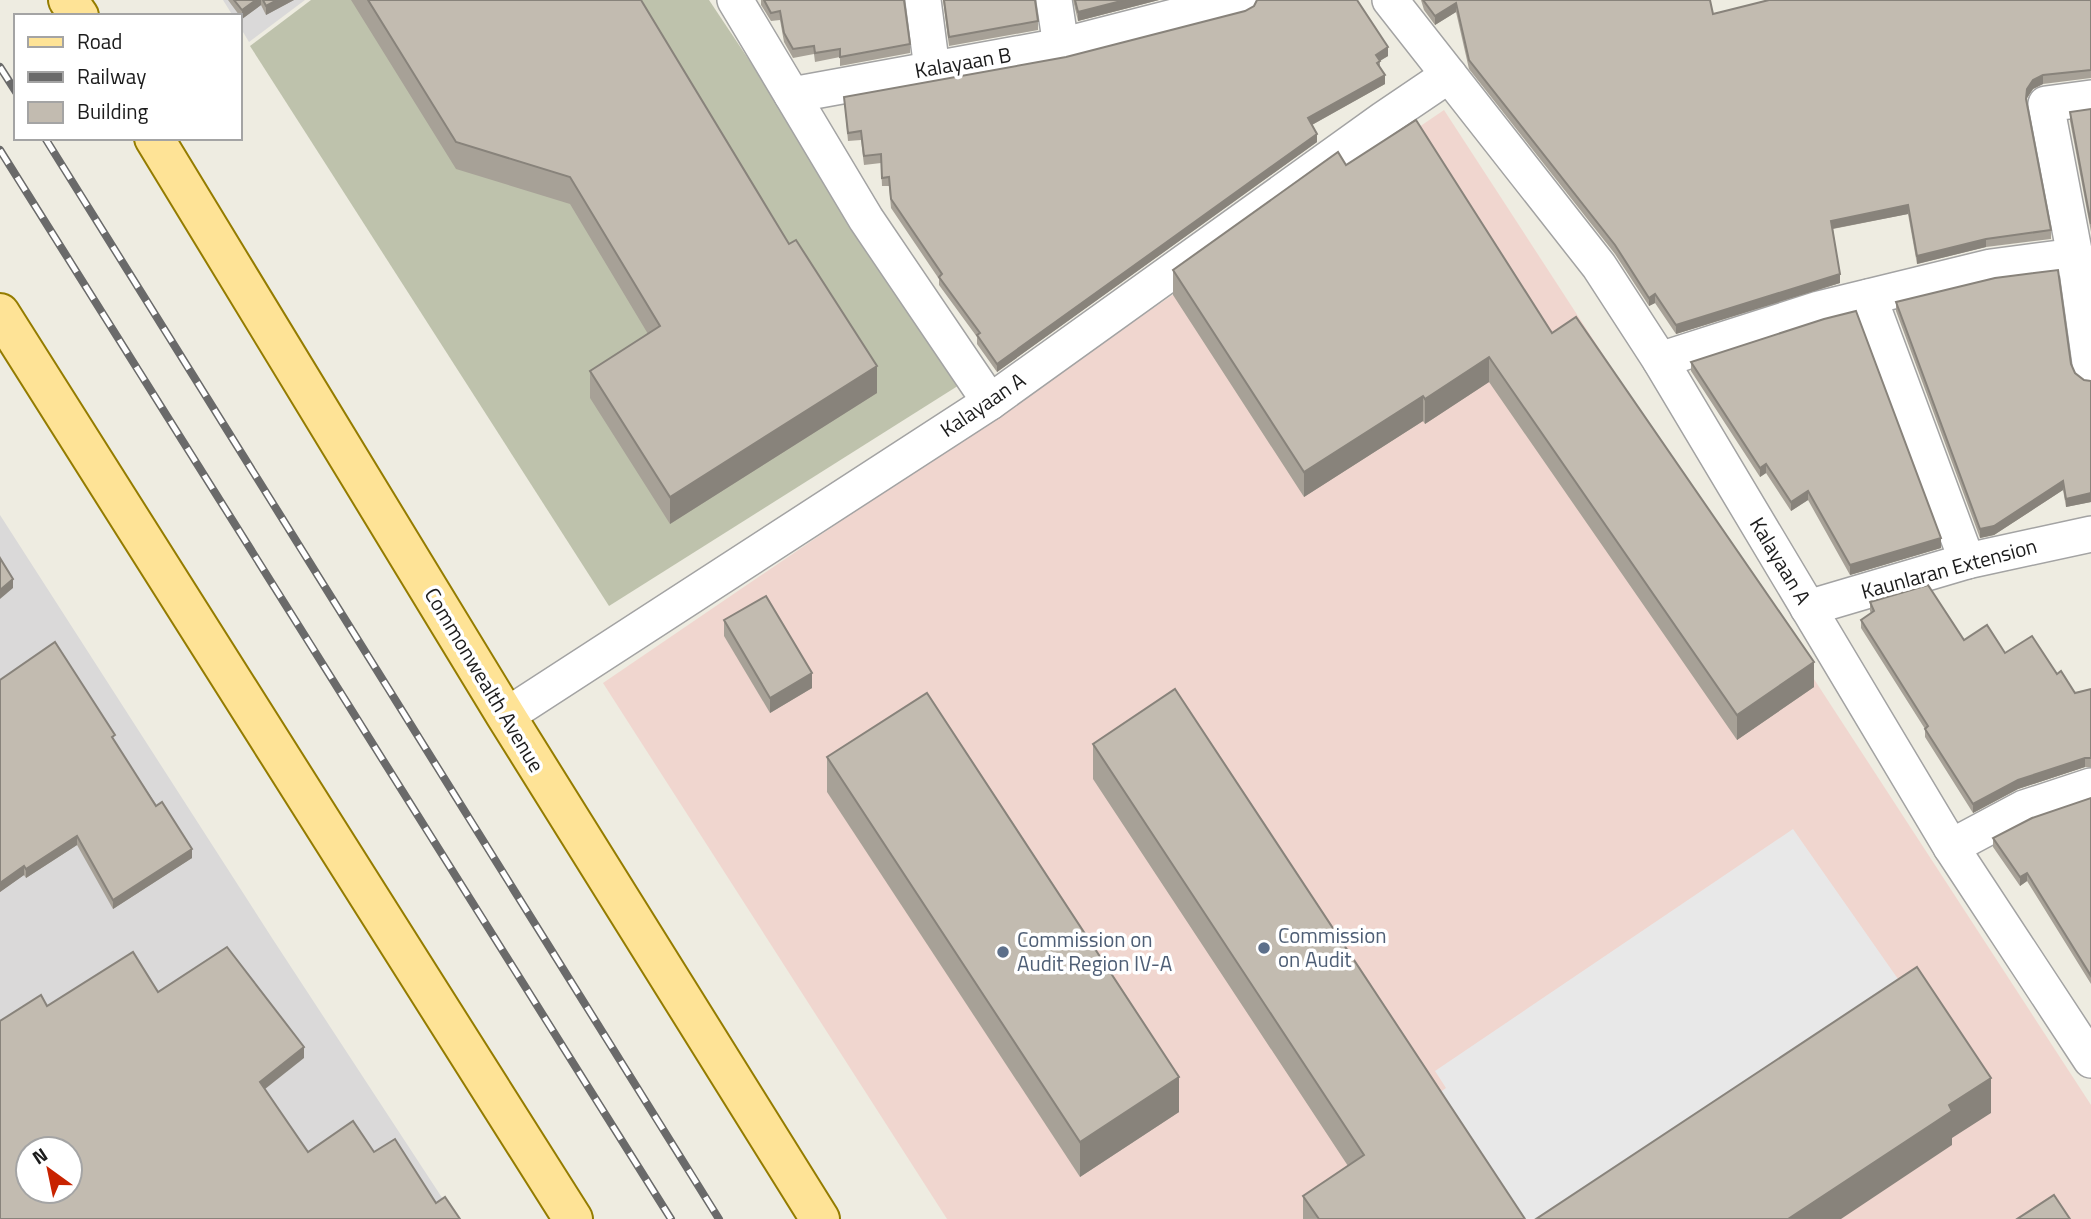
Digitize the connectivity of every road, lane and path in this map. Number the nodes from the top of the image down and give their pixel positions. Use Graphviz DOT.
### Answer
graph roads {
  1 [pos="735,0"];
  2 [pos="923,0"];
  3 [pos="1054,0"];
  4 [pos="1390,0"];
  5 [pos="1220,2"];
  6 [pos="1061,46"];
  7 [pos="932,69"];
  8 [pos="1449,75"];
  9 [pos="792,95"];
  10 [pos="2091,98"];
  11 [pos="155,140"];
  12 [pos="2075,256"];
  13 [pos="1869,297"];
  14 [pos="0,313"];
  15 [pos="2090,353"];
  16 [pos="1660,360"];
  17 [pos="990,402"];
  18 [pos="2091,534"];
  19 [pos="1967,561"];
  20 [pos="1808,608"];
  21 [pos="506,716"];
  22 [pos="2091,786"];
  23 [pos="1951,847"];
  24 [pos="2091,1060"];
  25 [pos="573,1219"];
  26 [pos="820,1219"];
  1 -- 9 [label="street"];
  2 -- 7 [label="street"];
  3 -- 6 [label="street"];
  4 -- 8 [label="street, Kalayaan A"];
  5 -- 6 [label="street, Kalayaan B"];
  6 -- 7 [label="street, Kalayaan B"];
  7 -- 9 [label="street, Kalayaan B"];
  8 -- 16 [label="street, Kalayaan A"];
  8 -- 17 [label="street, Kalayaan A"];
  9 -- 17 [label="street"];
  10 -- 12 [label="street"];
  11 -- 21 [label="main road, Commonwealth Avenue"];
  12 -- 13 [label="street"];
  12 -- 15 [label="street"];
  13 -- 16 [label="street"];
  13 -- 19 [label="street"];
  14 -- 25 [label="main road"];
  16 -- 20 [label="street, Kalayaan A"];
  17 -- 21 [label="street, Kalayaan A"];
  18 -- 19 [label="street, Kaunlaran Extension"];
  19 -- 20 [label="street, Kaunlaran Extension"];
  20 -- 23 [label="street, Kalayaan A"];
  21 -- 26 [label="main road, Commonwealth Avenue"];
  22 -- 23 [label="street"];
  23 -- 24 [label="street, Kalayaan A"];
}
